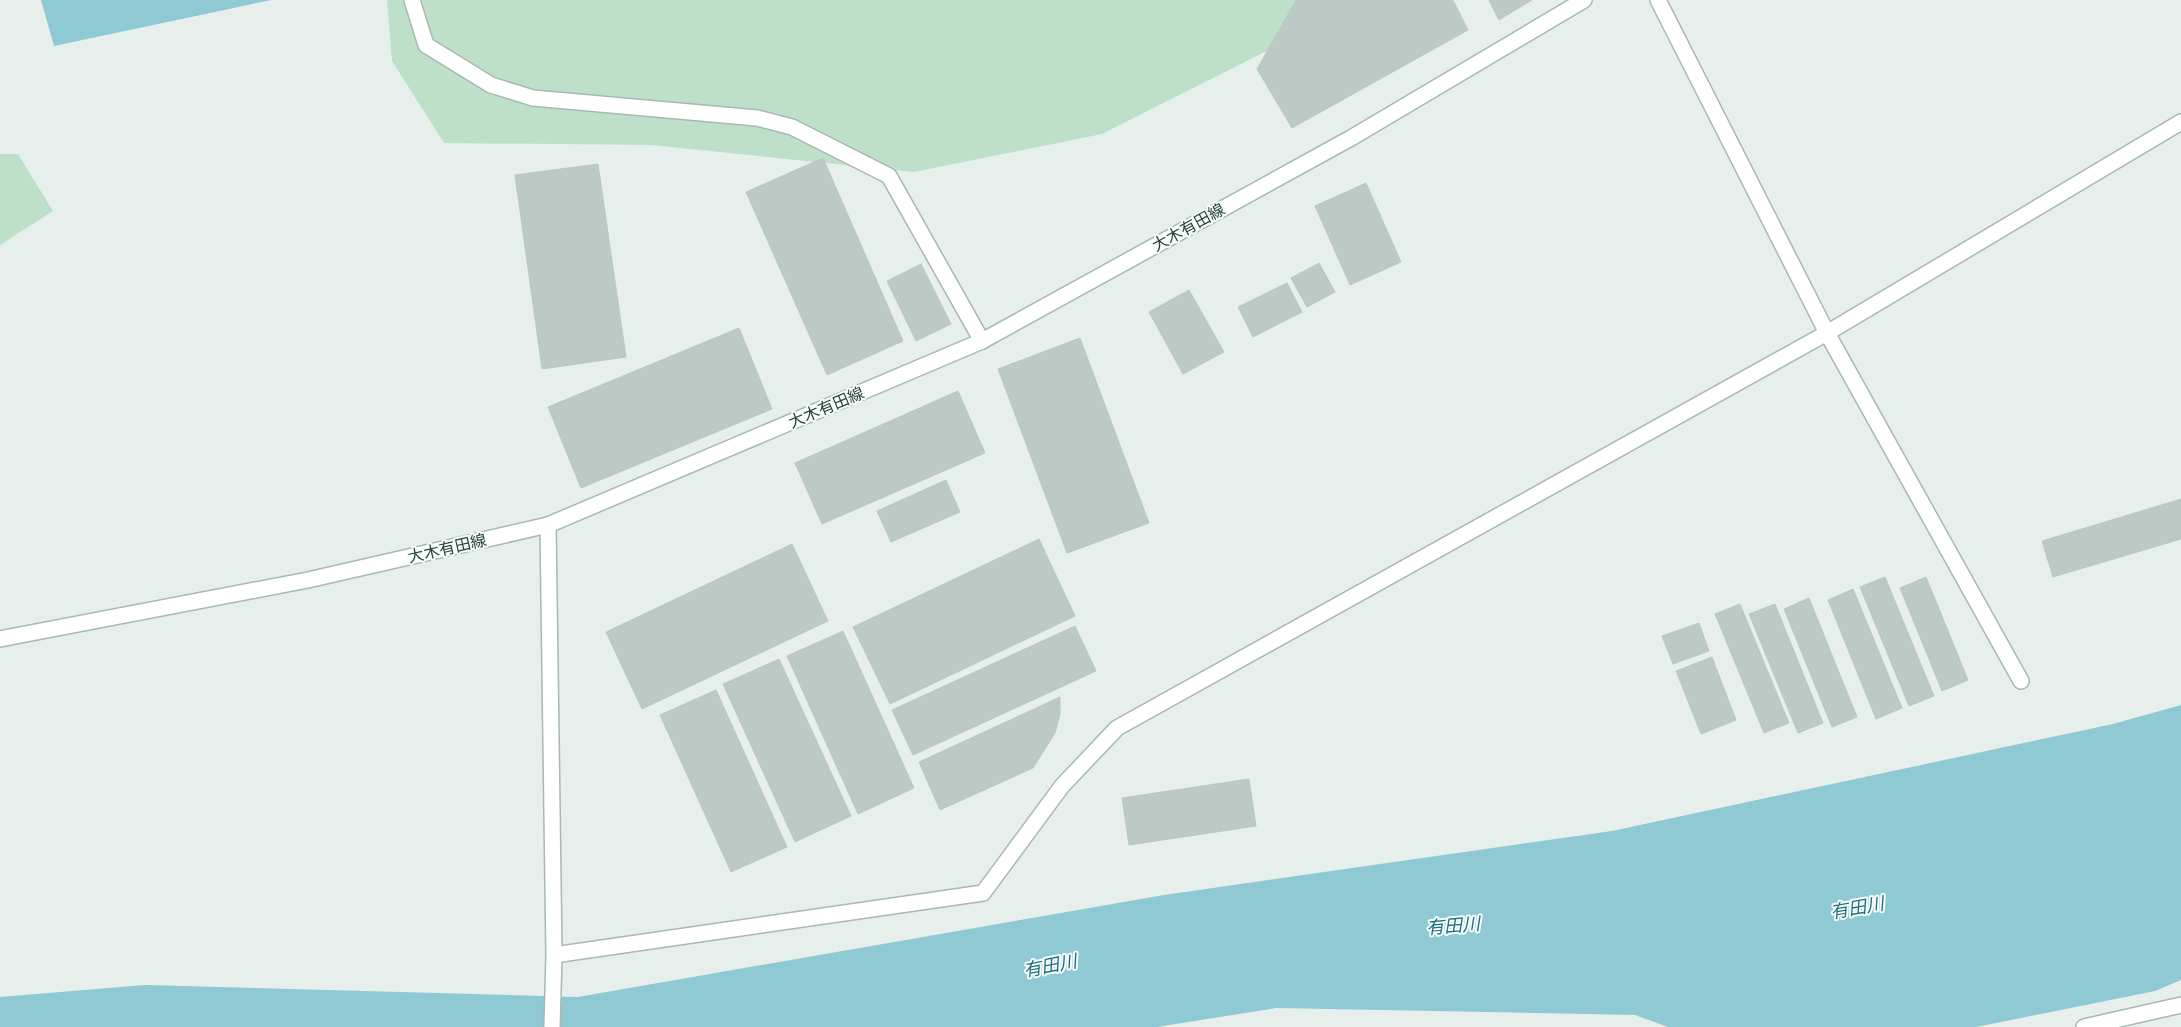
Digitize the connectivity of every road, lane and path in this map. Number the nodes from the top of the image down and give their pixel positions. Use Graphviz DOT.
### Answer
graph roads {
  1 [pos="412,0"];
  2 [pos="1584,0"];
  3 [pos="1658,0"];
  4 [pos="2181,122"];
  5 [pos="1827,333"];
  6 [pos="982,340"];
  7 [pos="548,525"];
  8 [pos="0,639"];
  9 [pos="2021,681"];
  10 [pos="554,955"];
  11 [pos="2181,1005"];
  12 [pos="552,1027"];
  13 [pos="2084,1027"];
  1 -- 6 [label="street"];
  2 -- 6 [label="street, 大木有田線"];
  3 -- 5 [label="street"];
  4 -- 5 [label="street"];
  5 -- 9 [label="street"];
  5 -- 10 [label="street"];
  6 -- 7 [label="street, 大木有田線"];
  7 -- 8 [label="street, 大木有田線"];
  7 -- 10 [label="street"];
  10 -- 12 [label="street"];
  11 -- 13 [label="street"];
}
